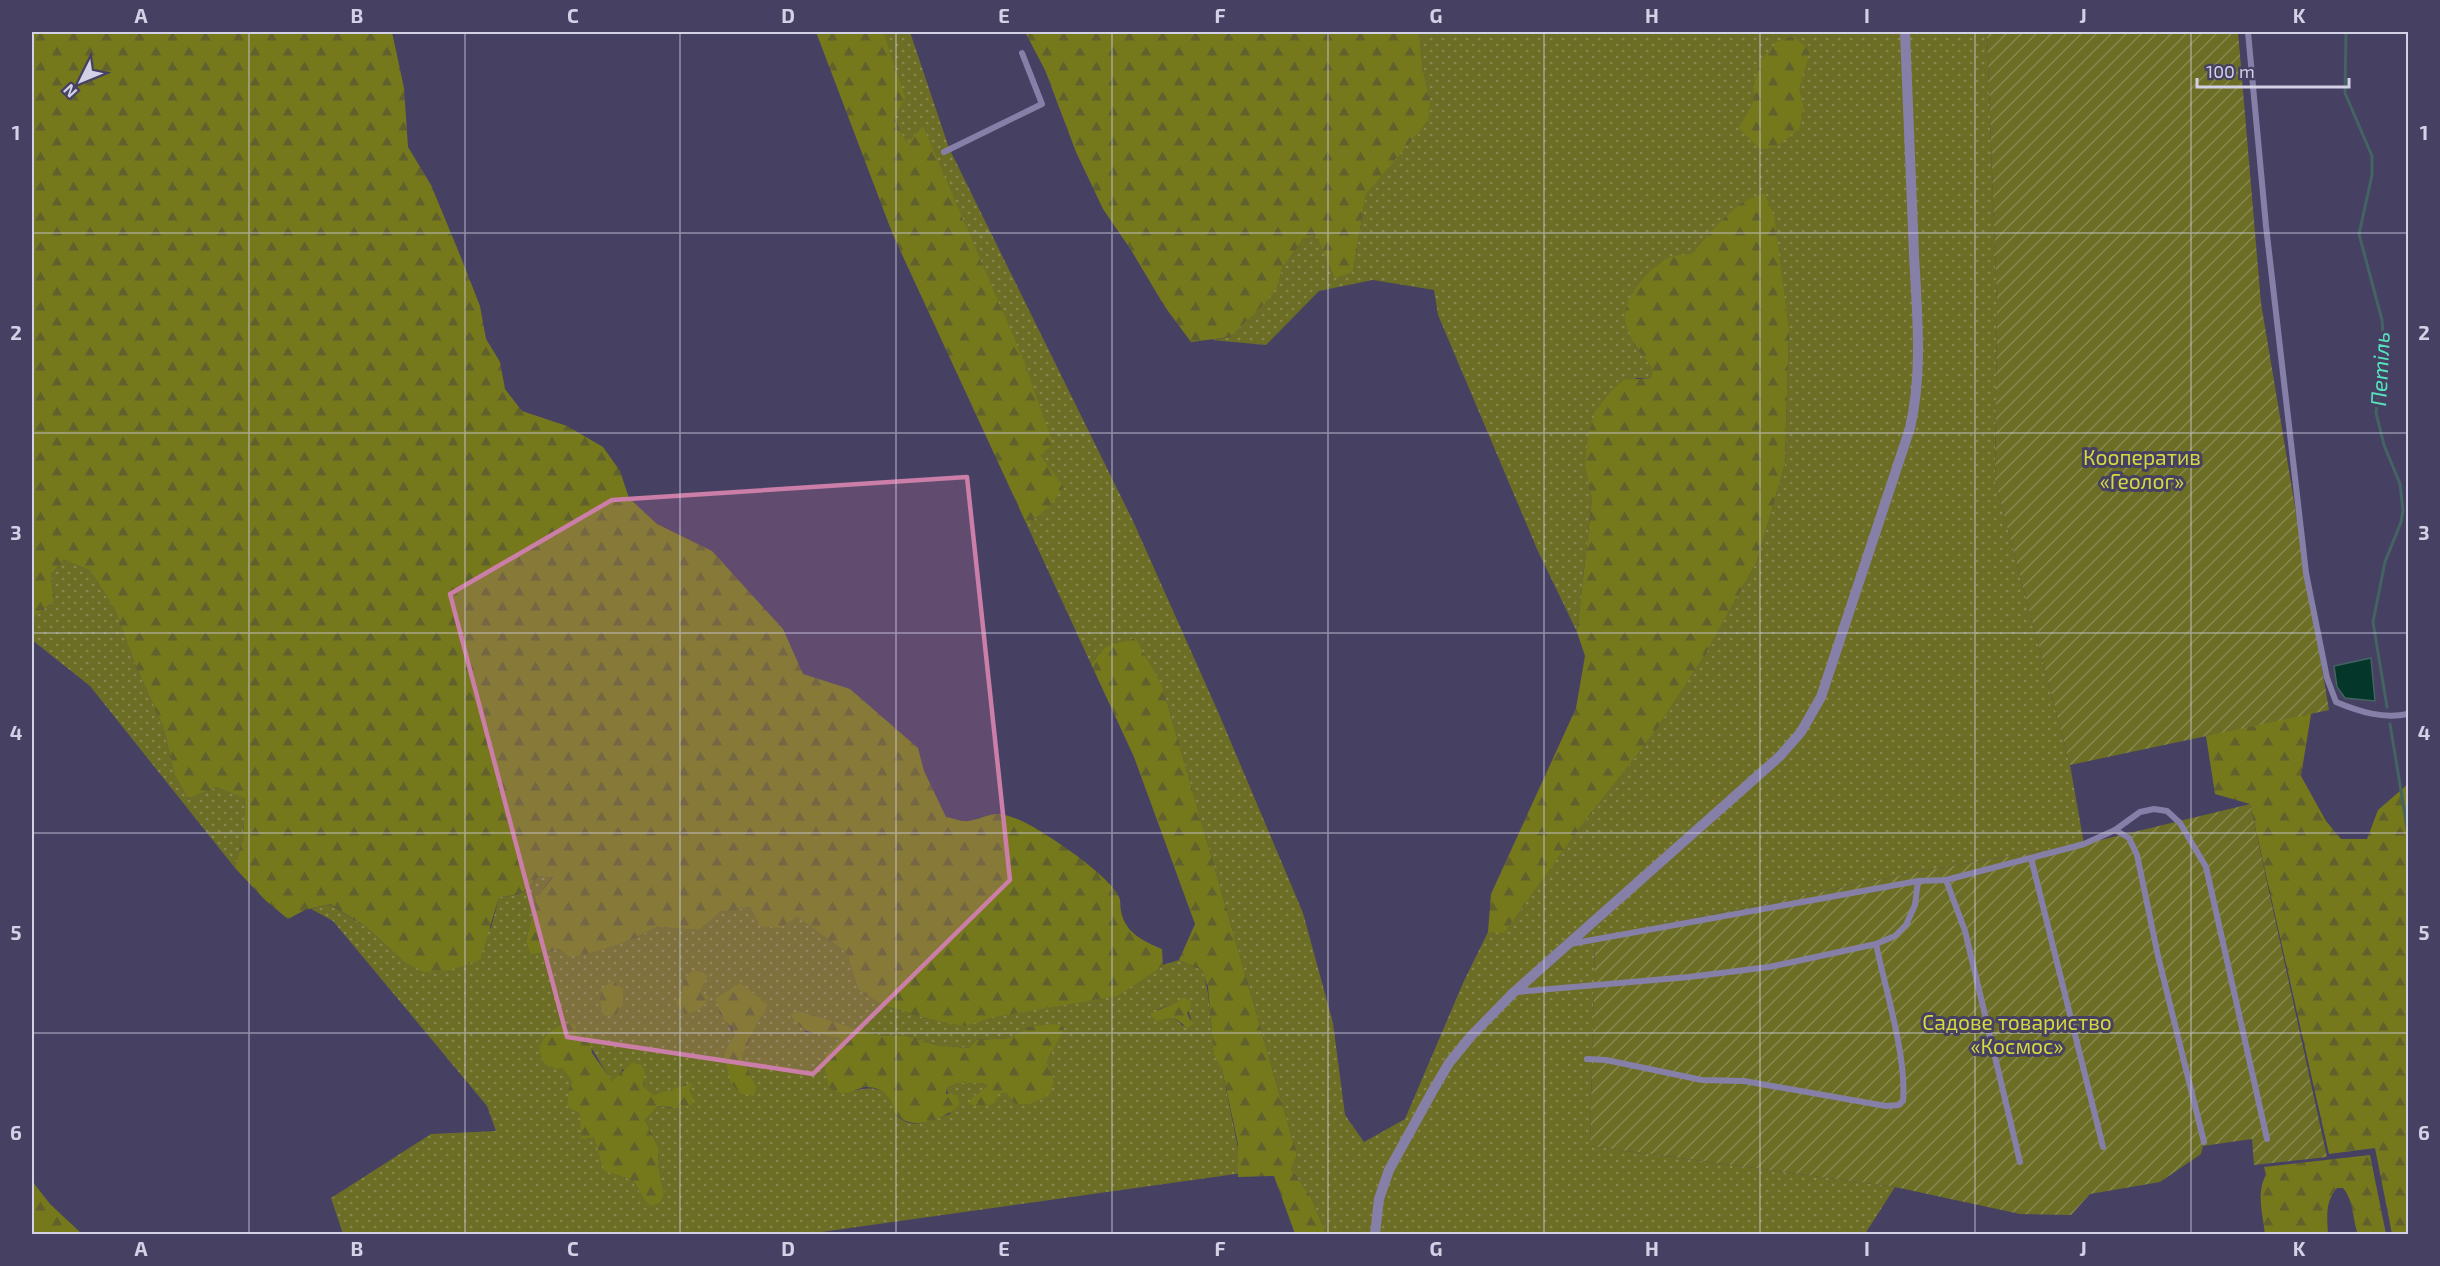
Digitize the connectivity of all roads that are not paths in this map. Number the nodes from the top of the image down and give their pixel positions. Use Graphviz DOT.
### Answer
graph roads {
  1 [pos="1905,32"];
  2 [pos="2248,32"];
  3 [pos="1022,53"];
  4 [pos="944,152"];
  5 [pos="2409,714"];
  6 [pos="2115,830"];
  7 [pos="2031,858"];
  8 [pos="1946,880"];
  9 [pos="1918,881"];
  10 [pos="1876,944"];
  11 [pos="1566,945"];
  12 [pos="1513,993"];
  13 [pos="1587,1059"];
  14 [pos="2267,1139"];
  15 [pos="2204,1142"];
  16 [pos="2103,1147"];
  17 [pos="2020,1162"];
  18 [pos="1375,1234"];
  1 -- 11 [label="street"];
  2 -- 5 [label="street"];
  3 -- 4 [label="street"];
  6 -- 7 [label="street"];
  6 -- 14 [label="street"];
  6 -- 15 [label="street"];
  7 -- 8 [label="street"];
  7 -- 16 [label="street"];
  8 -- 9 [label="street"];
  8 -- 17 [label="street"];
  9 -- 10 [label="street"];
  9 -- 11 [label="street"];
  10 -- 12 [label="street"];
  10 -- 13 [label="street"];
  11 -- 12 [label="street"];
  12 -- 18 [label="street"];
}
